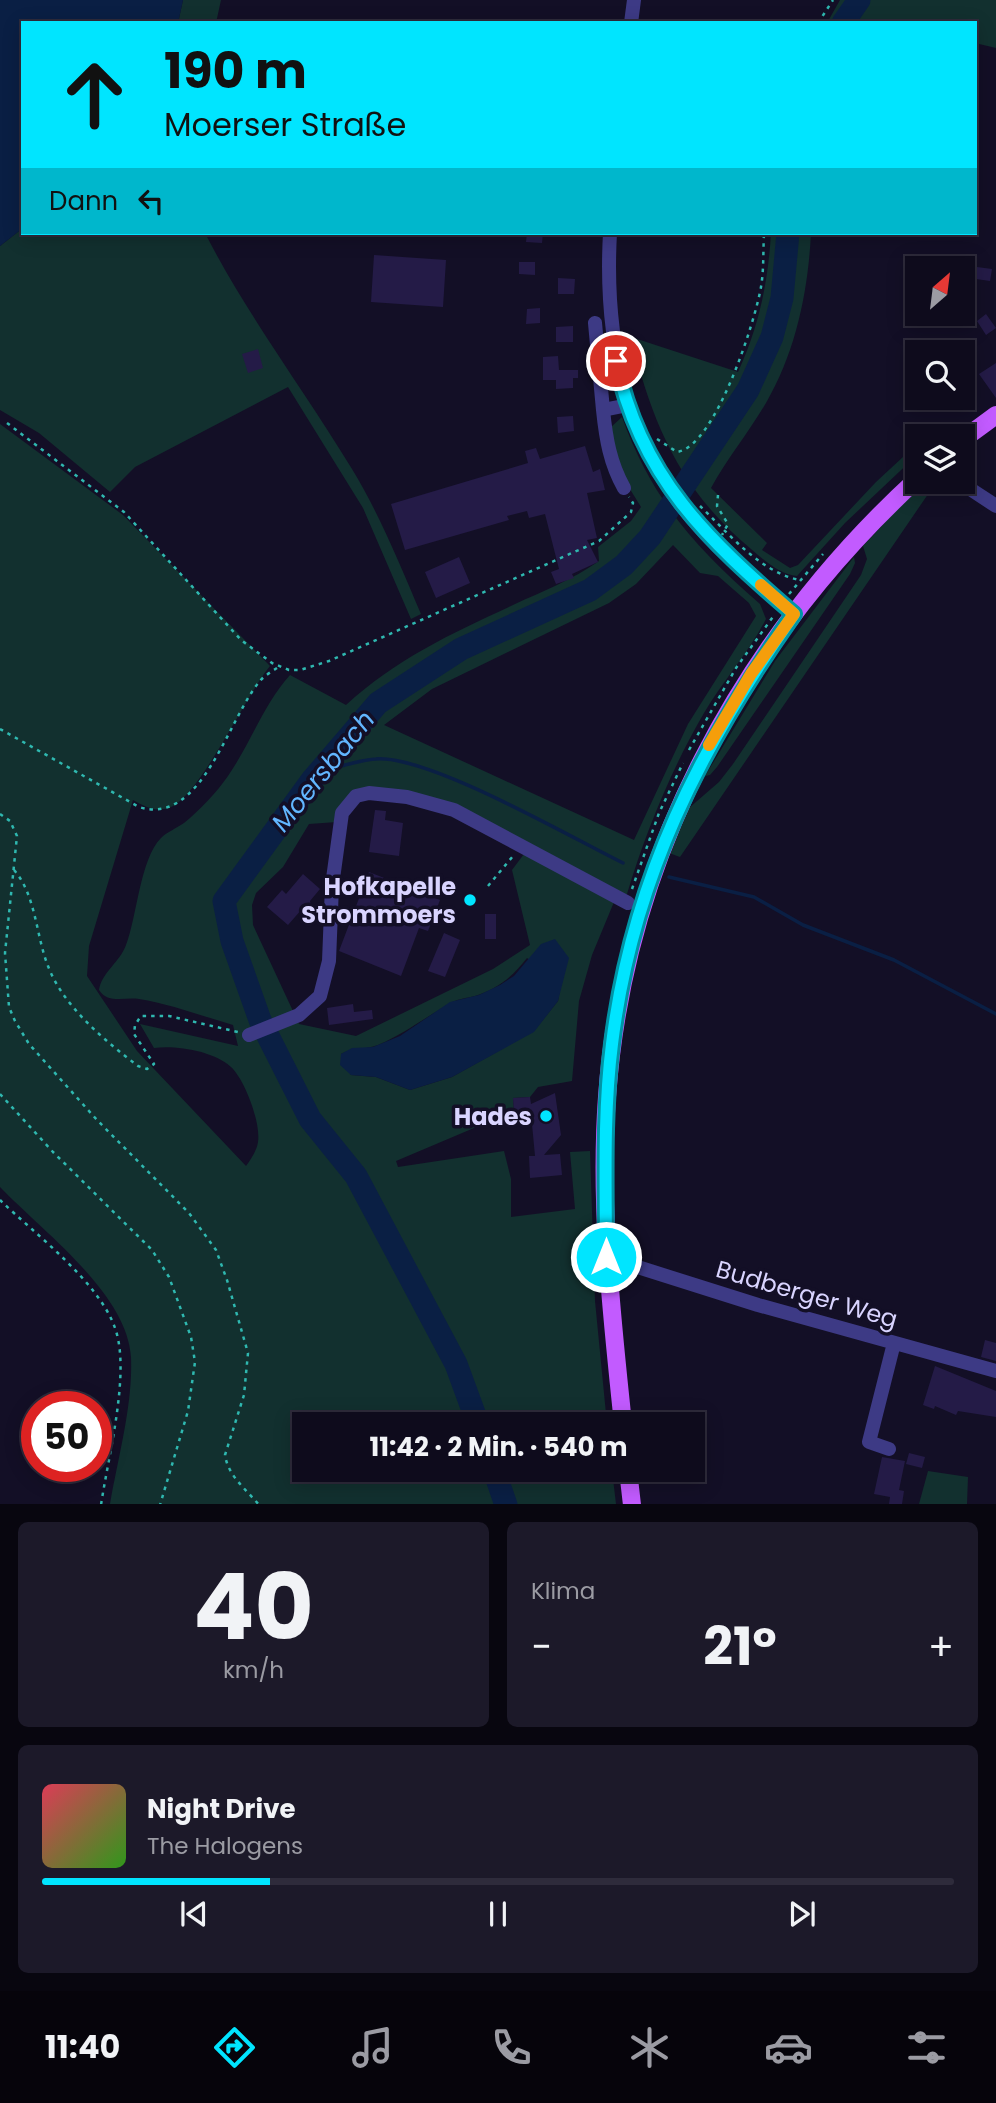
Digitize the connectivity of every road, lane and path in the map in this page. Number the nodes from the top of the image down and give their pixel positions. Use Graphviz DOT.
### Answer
graph roads {
  1 [pos="634,0"];
  2 [pos="833,0"];
  3 [pos="631,21"];
  4 [pos="819,21"];
  5 [pos="610,235"];
  6 [pos="764,235"];
  7 [pos="595,323"];
  8 [pos="628,405"];
  9 [pos="603,410"];
  10 [pos="996,415"];
  11 [pos="7,423"];
  12 [pos="975,430"];
  13 [pos="660,447"];
  14 [pos="624,488"];
  15 [pos="905,491"];
  16 [pos="975,492"];
  17 [pos="718,495"];
  18 [pos="996,506"];
  19 [pos="693,509"];
  20 [pos="726,530"];
  21 [pos="715,544"];
  22 [pos="788,609"];
  23 [pos="278,667"];
  24 [pos="0,729"];
  25 [pos="0,814"];
  26 [pos="522,846"];
  27 [pos="14,870"];
  28 [pos="488,886"];
  29 [pos="634,903"];
  30 [pos="256,1032"];
  31 [pos="0,1094"];
  32 [pos="0,1200"];
  33 [pos="606,1257"];
  34 [pos="894,1343"];
  35 [pos="996,1371"];
  36 [pos="622,1412"];
  37 [pos="889,1449"];
  38 [pos="629,1482"];
  39 [pos="101,1504"];
  40 [pos="160,1504"];
  41 [pos="259,1504"];
  42 [pos="632,1504"];
  1 -- 3 [label="street"];
  2 -- 4 [label="path"];
  5 -- 8 [label="street"];
  6 -- 13 [label="path"];
  7 -- 9 [label="street"];
  8 -- 9 [label="street"];
  8 -- 19 [label="street"];
  9 -- 14 [label="street"];
  10 -- 12 [label="main road"];
  11 -- 23 [label="path"];
  14 -- 23 [label="path"];
  15 -- 22 [label="main road"];
  16 -- 18 [label="street"];
  17 -- 20 [label="path"];
  19 -- 20 [label="path"];
  19 -- 21 [label="street"];
  20 -- 21 [label="path"];
  20 -- 22 [label="path"];
  21 -- 22 [label="street"];
  22 -- 29 [label="main road"];
  22 -- 29 [label="path"];
  23 -- 24 [label="path"];
  25 -- 27 [label="path"];
  26 -- 28 [label="path"];
  26 -- 29 [label="street"];
  26 -- 30 [label="street"];
  27 -- 30 [label="path"];
  27 -- 41 [label="path"];
  29 -- 33 [label="main road"];
  31 -- 40 [label="path"];
  32 -- 39 [label="path"];
  33 -- 34 [label="street, Budberger Weg"];
  33 -- 36 [label="main road"];
  34 -- 35 [label="street, Budberger Weg"];
  34 -- 37 [label="street"];
  38 -- 42 [label="main road"];
}
